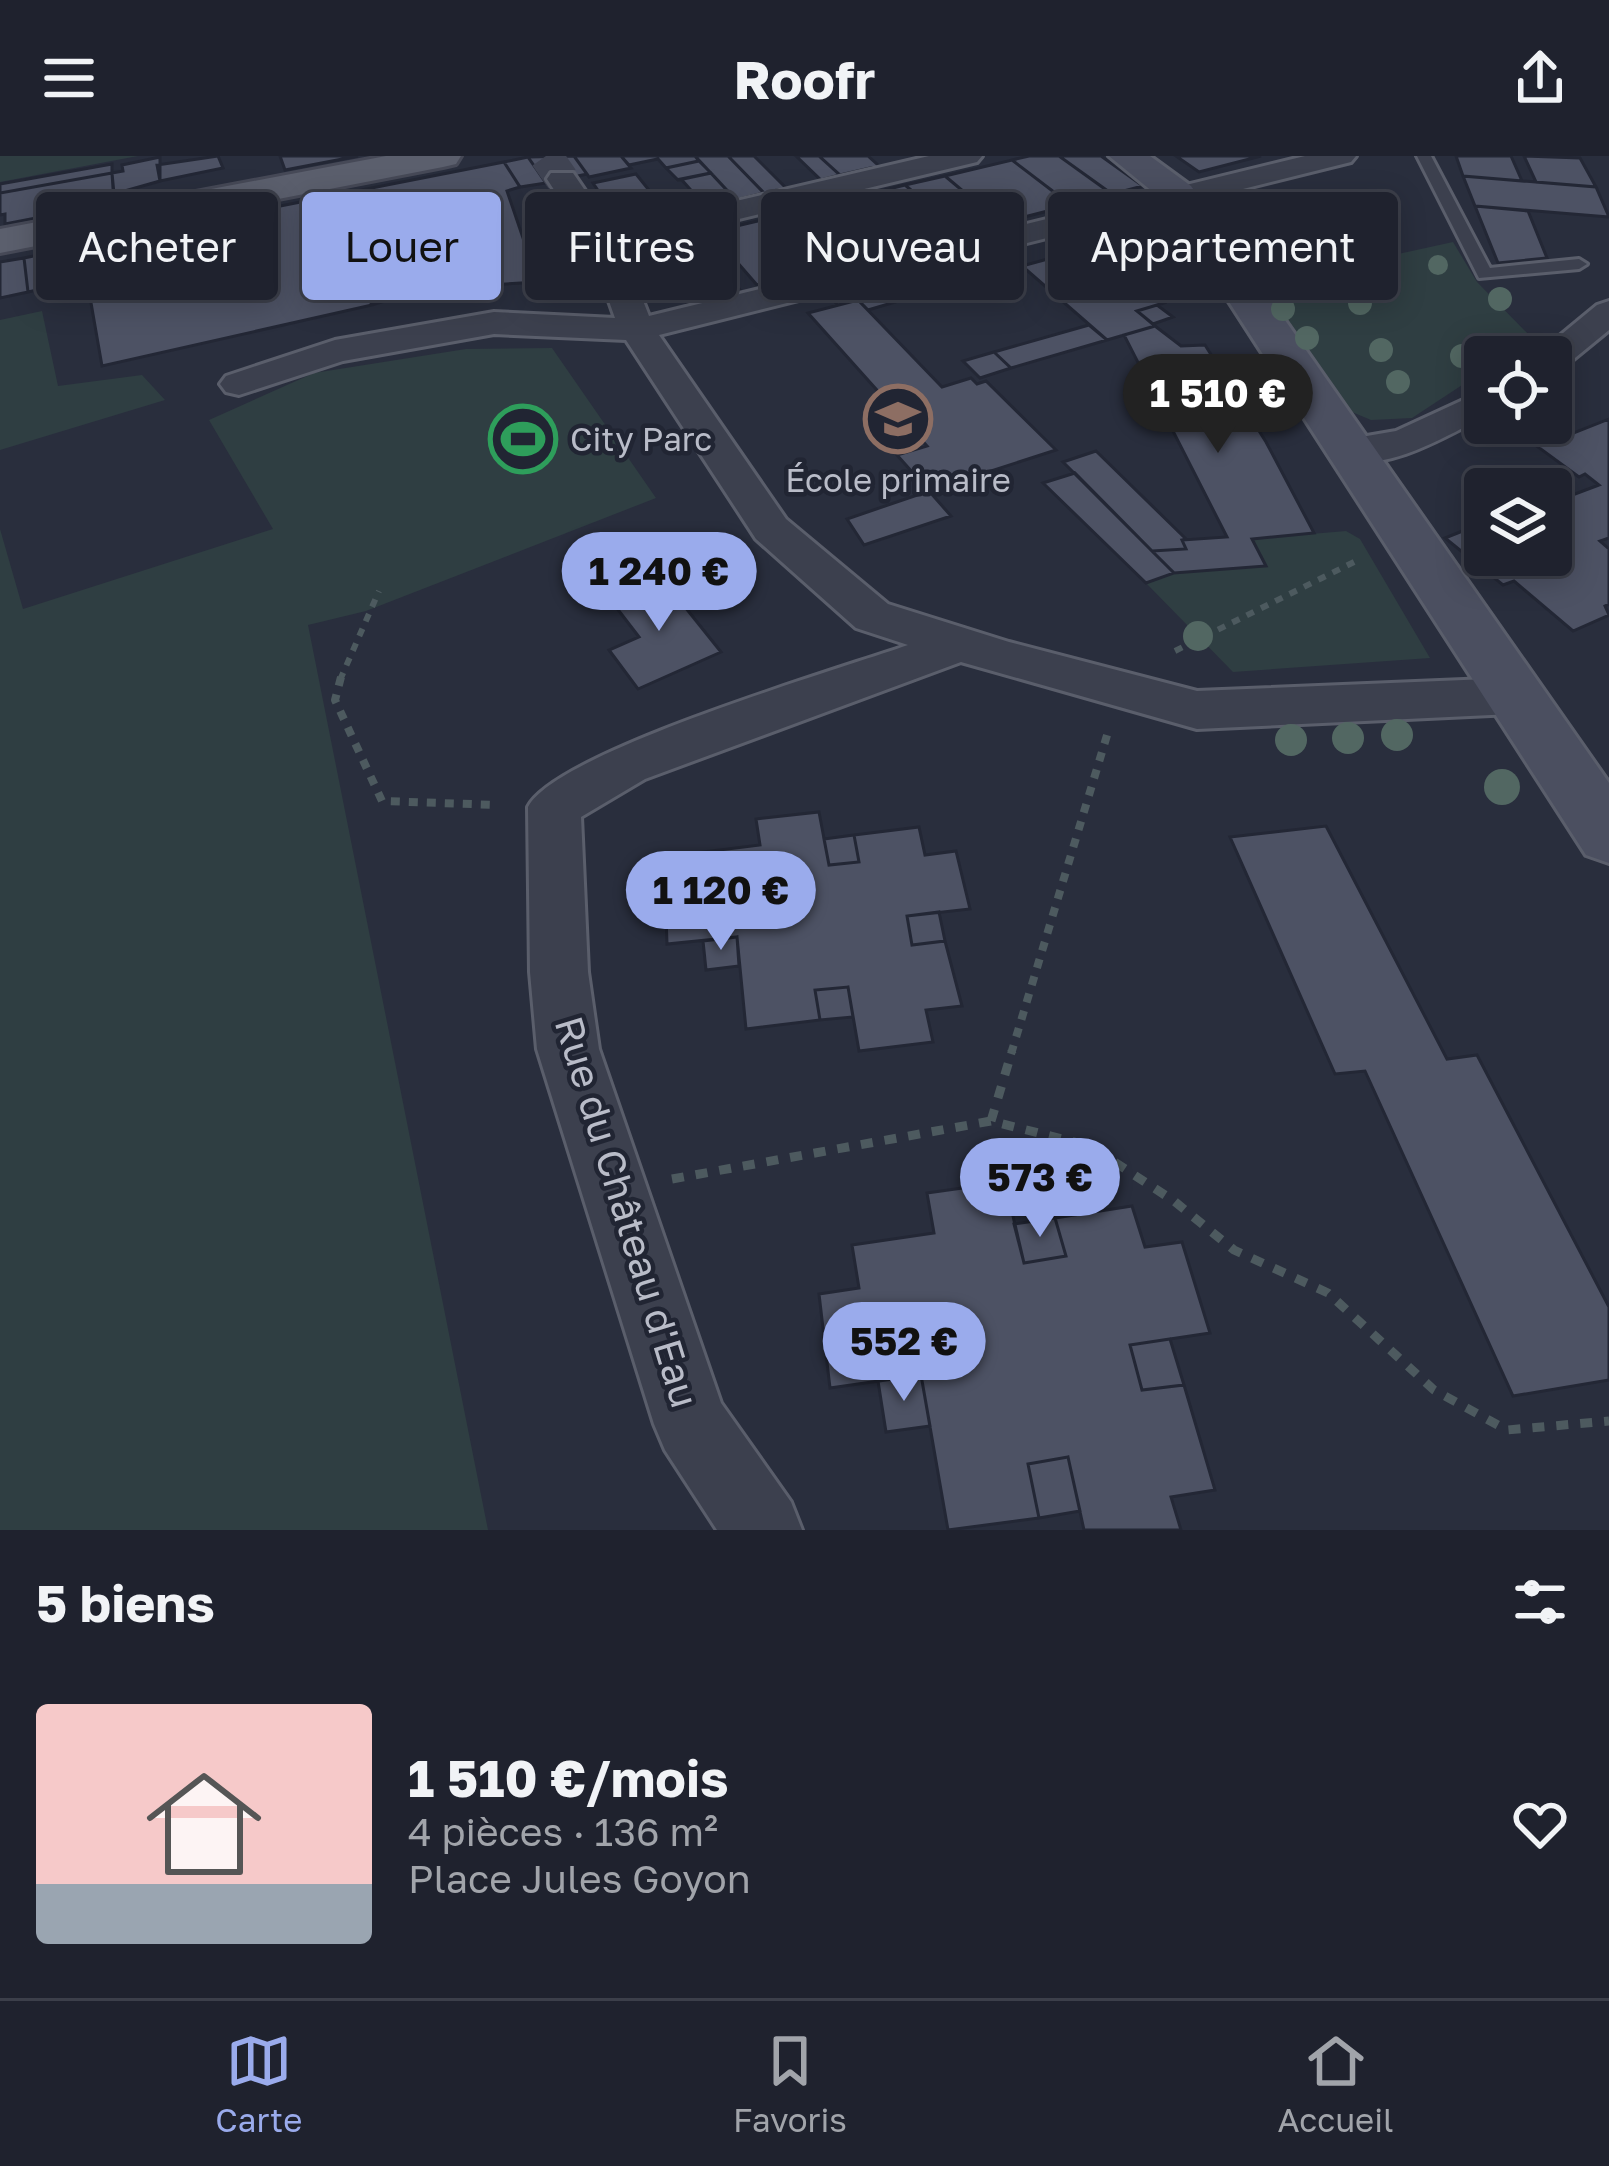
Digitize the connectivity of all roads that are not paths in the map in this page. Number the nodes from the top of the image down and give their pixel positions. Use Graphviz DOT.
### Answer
graph roads {
  1 [pos="443,156"];
  2 [pos="967,156"];
  3 [pos="1127,156"];
  4 [pos="1341,156"];
  5 [pos="1424,156"];
  6 [pos="562,179"];
  7 [pos="571,192"];
  8 [pos="1175,192"];
  9 [pos="1187,192"];
  10 [pos="737,210"];
  11 [pos="1048,226"];
  12 [pos="0,241"];
  13 [pos="1580,264"];
  14 [pos="626,300"];
  15 [pos="1247,300"];
  16 [pos="1609,312"];
  17 [pos="637,329"];
  18 [pos="1572,357"];
  19 [pos="239,384"];
  20 [pos="1464,412"];
  21 [pos="1346,451"];
  22 [pos="960,644"];
  23 [pos="1512,696"];
  24 [pos="1609,836"];
  25 [pos="763,1530"];
  1 -- 12 [label="main road"];
  2 -- 10 [label="street"];
  3 -- 8 [label="street"];
  4 -- 9 [label="street"];
  5 -- 13 [label="lane"];
  6 -- 7 [label="street"];
  11 -- 17 [label="street"];
  14 -- 17 [label="street"];
  15 -- 21 [label="street"];
  16 -- 18 [label="street"];
  17 -- 19 [label="street"];
  17 -- 22 [label="street"];
  20 -- 21 [label="street"];
  21 -- 23 [label="street"];
  22 -- 23 [label="street"];
  22 -- 25 [label="street, Rue du Château d'Eau"];
  23 -- 24 [label="street"];
}
